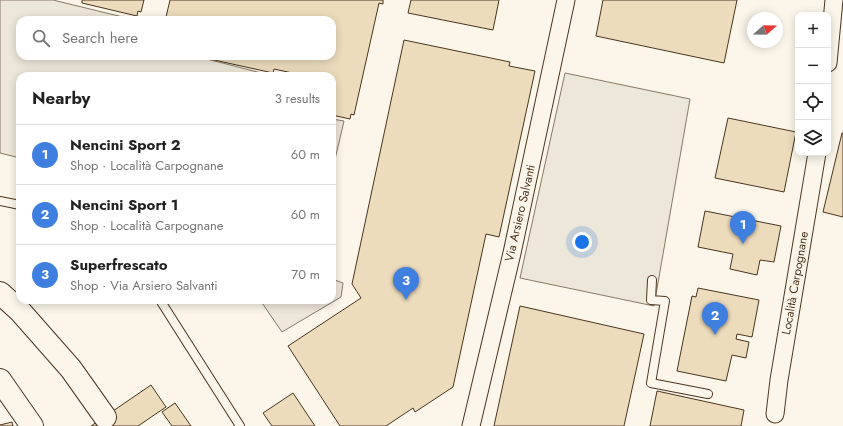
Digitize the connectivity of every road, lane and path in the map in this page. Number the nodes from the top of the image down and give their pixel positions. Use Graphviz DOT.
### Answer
graph roads {
  1 [pos="566,0"];
  2 [pos="834,0"];
  3 [pos="829,48"];
  4 [pos="816,156"];
  5 [pos="0,200"];
  6 [pos="16,203"];
  7 [pos="652,280"];
  8 [pos="0,293"];
  9 [pos="163,304"];
  10 [pos="0,380"];
  11 [pos="708,394"];
  12 [pos="775,414"];
  13 [pos="104,417"];
  14 [pos="32,426"];
  15 [pos="240,426"];
  16 [pos="471,426"];
  1 -- 16 [label="street, Via Arsiero Salvanti"];
  2 -- 3 [label="street"];
  4 -- 12 [label="street, Località Carpognane"];
  5 -- 6 [label="lane"];
  7 -- 11 [label="lane"];
  8 -- 13 [label="highway"];
  9 -- 15 [label="lane"];
  10 -- 14 [label="highway"];
}
